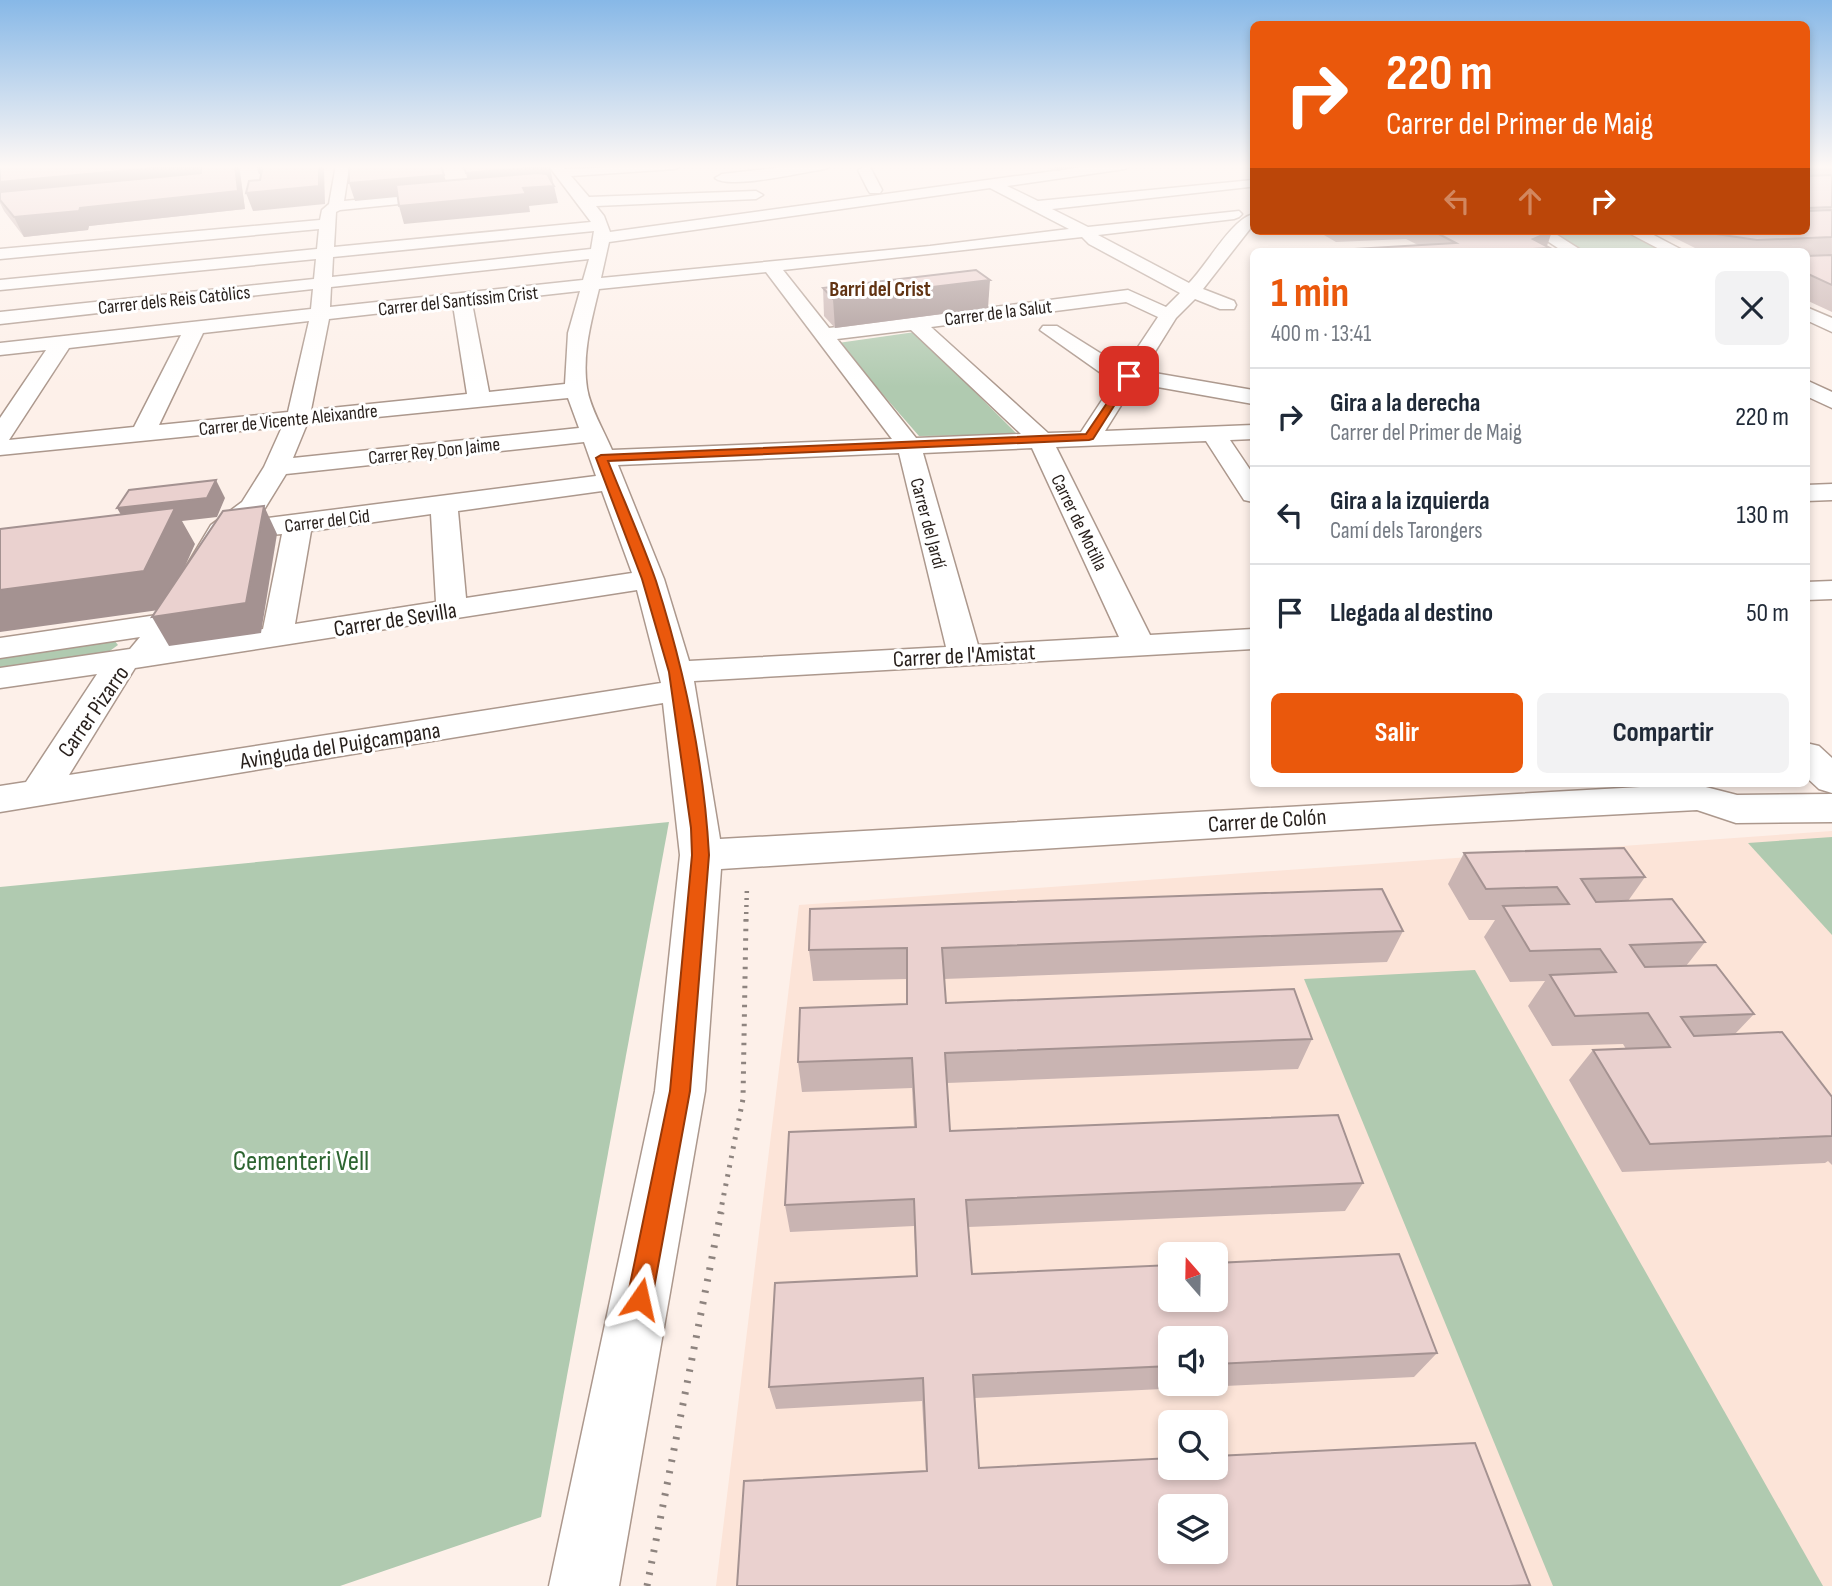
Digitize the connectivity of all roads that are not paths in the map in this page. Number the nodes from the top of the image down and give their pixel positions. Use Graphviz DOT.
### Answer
graph roads {
  1 [pos="167,239"];
  2 [pos="331,239"];
  3 [pos="601,239"];
  4 [pos="699,239"];
  5 [pos="792,239"];
  6 [pos="913,239"];
  7 [pos="1028,239"];
  8 [pos="1093,239"];
  9 [pos="1233,239"];
  10 [pos="1554,239"];
  11 [pos="1650,239"];
  12 [pos="1,247"];
  13 [pos="1569,248"];
  14 [pos="1669,248"];
  15 [pos="930,251"];
  16 [pos="326,254"];
  17 [pos="816,263"];
  18 [pos="950,266"];
  19 [pos="772,268"];
  20 [pos="723,271"];
  21 [pos="1211,271"];
  22 [pos="323,283"];
  23 [pos="0,285"];
  24 [pos="589,285"];
  25 [pos="990,294"];
  26 [pos="462,300"];
  27 [pos="1180,303"];
  28 [pos="1011,310"];
  29 [pos="1810,315"];
  30 [pos="320,316"];
  31 [pos="0,318"];
  32 [pos="822,322"];
  33 [pos="915,323"];
  34 [pos="1832,326"];
  35 [pos="195,328"];
  36 [pos="1050,330"];
  37 [pos="62,342"];
  38 [pos="0,349"];
  39 [pos="1129,376"];
  40 [pos="1810,389"];
  41 [pos="576,390"];
  42 [pos="1250,396"];
  43 [pos="479,400"];
  44 [pos="1832,401"];
  45 [pos="1832,412"];
  46 [pos="1810,413"];
  47 [pos="298,418"];
  48 [pos="1250,432"];
  49 [pos="143,433"];
  50 [pos="591,434"];
  51 [pos="1214,434"];
  52 [pos="0,435"];
  53 [pos="1089,437"];
  54 [pos="1040,439"];
  55 [pos="909,445"];
  56 [pos="0,448"];
  57 [pos="277,467"];
  58 [pos="607,470"];
  59 [pos="1250,489"];
  60 [pos="1832,492"];
  61 [pos="1810,493"];
  62 [pos="444,505"];
  63 [pos="298,524"];
  64 [pos="208,533"];
  65 [pos="649,579"];
  66 [pos="452,611"];
  67 [pos="168,623"];
  68 [pos="277,637"];
  69 [pos="1250,639"];
  70 [pos="1139,645"];
  71 [pos="0,648"];
  72 [pos="964,654"];
  73 [pos="132,658"];
  74 [pos="0,678"];
  75 [pos="678,681"];
  76 [pos="1810,759"];
  77 [pos="1832,780"];
  78 [pos="1693,790"];
  79 [pos="38,794"];
  80 [pos="0,799"];
  81 [pos="1832,808"];
  82 [pos="724,854"];
  83 [pos="584,1586"];
  1 -- 12 [label="street"];
  2 -- 16 [label="street"];
  3 -- 16 [label="street"];
  3 -- 22 [label="street, Carrer dels Reis Catòlics"];
  3 -- 24 [label="street"];
  4 -- 20 [label="street"];
  5 -- 17 [label="street"];
  6 -- 15 [label="street"];
  7 -- 15 [label="street, Carrer del Santíssim Crist"];
  8 -- 27 [label="street"];
  9 -- 21 [label="street"];
  10 -- 13 [label="street"];
  11 -- 14 [label="street"];
  15 -- 17 [label="street, Carrer del Santíssim Crist"];
  15 -- 18 [label="street"];
  16 -- 22 [label="street"];
  16 -- 23 [label="street"];
  17 -- 19 [label="street, Carrer del Santíssim Crist"];
  19 -- 20 [label="street, Carrer del Santíssim Crist"];
  19 -- 32 [label="street, Carrer del Jardí"];
  20 -- 24 [label="street, Carrer del Santíssim Crist"];
  21 -- 27 [label="street"];
  21 -- 27 [label="street"];
  22 -- 30 [label="street"];
  22 -- 31 [label="street, Carrer dels Reis Catòlics"];
  24 -- 26 [label="street, Carrer del Santíssim Crist"];
  24 -- 41 [label="street"];
  25 -- 28 [label="street"];
  26 -- 30 [label="street, Carrer del Santíssim Crist"];
  26 -- 43 [label="street"];
  27 -- 28 [label="street, Carrer de la Salut"];
  27 -- 39 [label="street"];
  28 -- 33 [label="street, Carrer de la Salut"];
  29 -- 34 [label="street"];
  30 -- 35 [label="street, Carrer del Santíssim Crist"];
  30 -- 47 [label="street"];
  32 -- 33 [label="street, Carrer de la Salut"];
  32 -- 55 [label="street, Carrer del Jardí"];
  33 -- 54 [label="street, Carrer de Motilla"];
  35 -- 37 [label="street, Carrer del Santíssim Crist"];
  35 -- 49 [label="street"];
  36 -- 39 [label="street"];
  37 -- 38 [label="street, Carrer del Santíssim Crist"];
  37 -- 52 [label="street"];
  39 -- 42 [label="street"];
  39 -- 53 [label="street"];
  40 -- 44 [label="street"];
  41 -- 43 [label="street, Carrer de Vicente Aleixandre"];
  41 -- 50 [label="street"];
  43 -- 47 [label="street, Carrer de Vicente Aleixandre"];
  45 -- 46 [label="street"];
  47 -- 49 [label="street, Carrer de Vicente Aleixandre"];
  47 -- 57 [label="street"];
  48 -- 51 [label="street, Carrer del Cid"];
  49 -- 56 [label="street, Carrer de Vicente Aleixandre"];
  50 -- 57 [label="street, Carrer Rey Don Jaime"];
  50 -- 58 [label="street"];
  51 -- 53 [label="street, Carrer del Cid"];
  51 -- 59 [label="street"];
  53 -- 54 [label="street, Carrer del Cid"];
  54 -- 55 [label="street, Carrer del Cid"];
  54 -- 70 [label="street, Carrer de Motilla"];
  55 -- 58 [label="street, Carrer del Cid"];
  55 -- 72 [label="street, Carrer del Jardí"];
  57 -- 64 [label="street"];
  58 -- 62 [label="street, Carrer del Cid"];
  58 -- 65 [label="street"];
  60 -- 61 [label="street"];
  62 -- 63 [label="street, Carrer del Cid"];
  62 -- 66 [label="street"];
  63 -- 64 [label="street, Carrer del Cid"];
  63 -- 68 [label="street"];
  64 -- 67 [label="street, Carrer Pizarro"];
  65 -- 66 [label="street, Carrer de Sevilla"];
  65 -- 75 [label="street"];
  66 -- 68 [label="street, Carrer de Sevilla"];
  67 -- 71 [label="street"];
  67 -- 73 [label="street, Carrer Pizarro"];
  68 -- 73 [label="street, Carrer de Sevilla"];
  69 -- 70 [label="street, Carrer de l'Amistat"];
  70 -- 72 [label="street, Carrer de l'Amistat"];
  72 -- 75 [label="street, Carrer de l'Amistat"];
  73 -- 74 [label="street, Carrer de Sevilla"];
  73 -- 79 [label="street, Carrer Pizarro"];
  75 -- 79 [label="street, Avinguda del Puigcampana"];
  75 -- 82 [label="street"];
  76 -- 77 [label="street"];
  78 -- 81 [label="street, Carrer de Colón"];
  78 -- 82 [label="street, Carrer de Colón"];
  79 -- 80 [label="street, Avinguda del Puigcampana"];
  82 -- 83 [label="street"];
}
